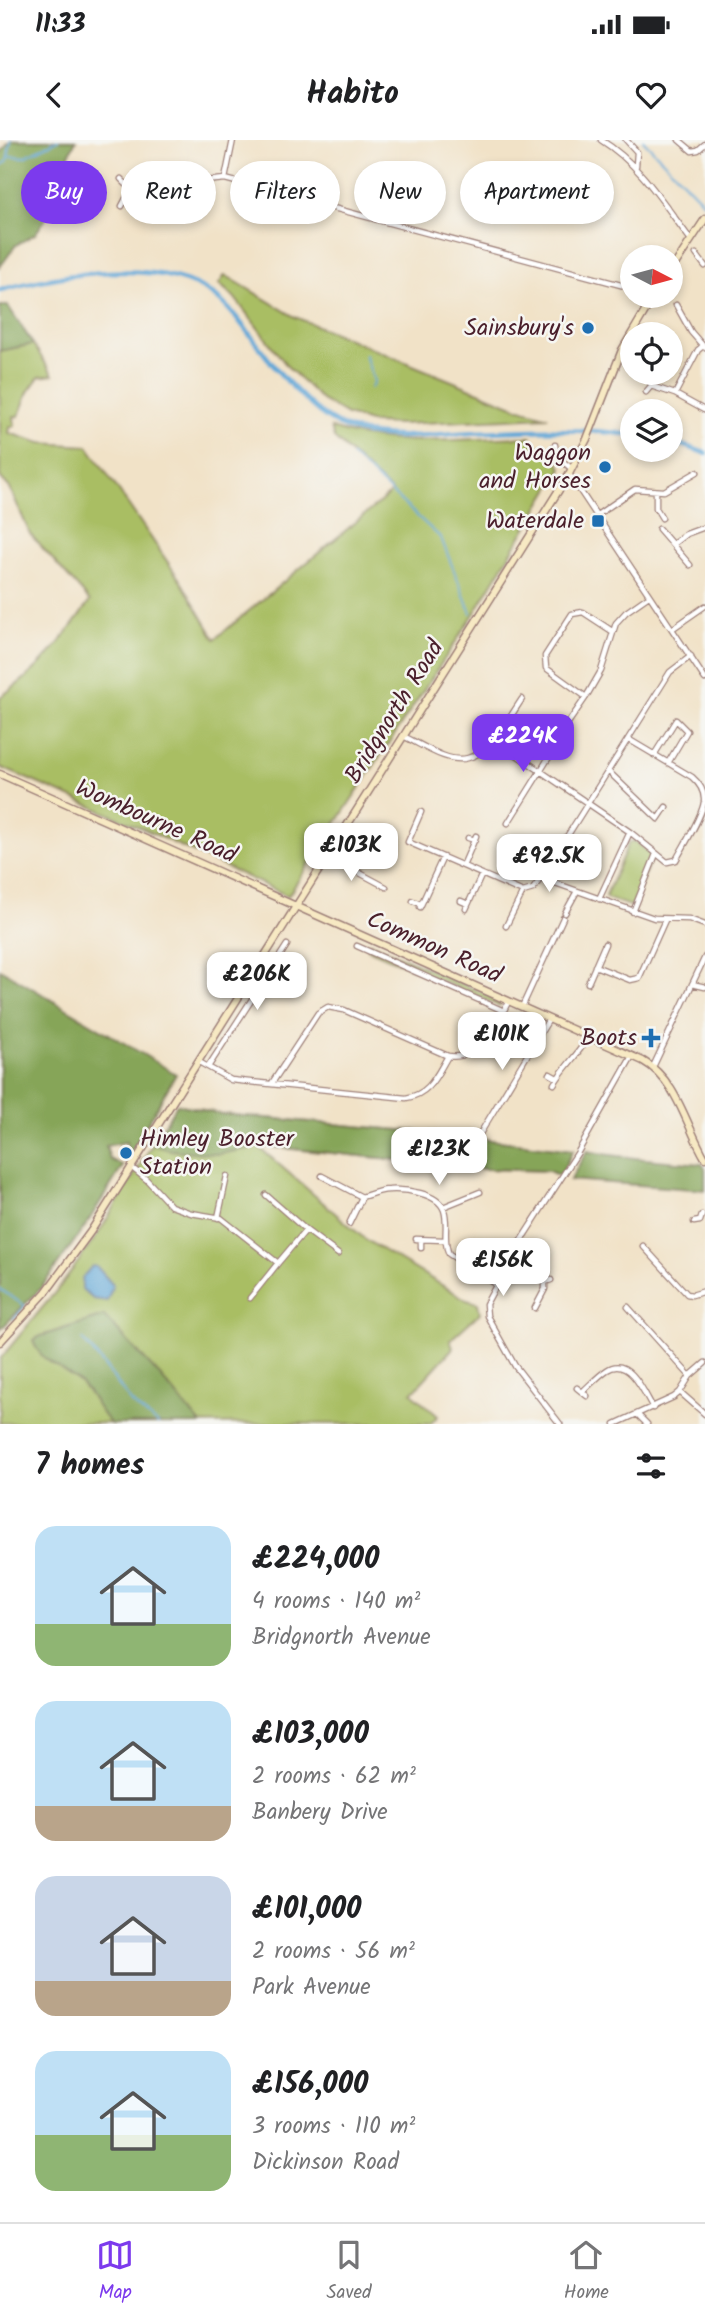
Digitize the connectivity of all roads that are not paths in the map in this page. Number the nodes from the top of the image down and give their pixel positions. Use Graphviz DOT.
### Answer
graph roads {
  1 [pos="233,140"];
  2 [pos="601,140"];
  3 [pos="614,140"];
  4 [pos="626,140"];
  5 [pos="680,140"];
  6 [pos="705,144"];
  7 [pos="610,145"];
  8 [pos="636,167"];
  9 [pos="225,179"];
  10 [pos="216,180"];
  11 [pos="705,219"];
  12 [pos="691,240"];
  13 [pos="683,252"];
  14 [pos="696,254"];
  15 [pos="705,266"];
  16 [pos="620,285"];
  17 [pos="647,308"];
  18 [pos="677,308"];
  19 [pos="704,347"];
  20 [pos="651,386"];
  21 [pos="646,391"];
  22 [pos="675,394"];
  23 [pos="704,410"];
  24 [pos="555,445"];
  25 [pos="571,471"];
  26 [pos="697,472"];
  27 [pos="656,492"];
  28 [pos="597,515"];
  29 [pos="658,515"];
  30 [pos="705,527"];
  31 [pos="659,529"];
  32 [pos="673,544"];
  33 [pos="690,565"];
  34 [pos="649,596"];
  35 [pos="705,606"];
  36 [pos="672,629"];
  37 [pos="612,631"];
  38 [pos="691,656"];
  39 [pos="705,679"];
  40 [pos="586,697"];
  41 [pos="522,699"];
  42 [pos="565,715"];
  43 [pos="571,718"];
  44 [pos="566,726"];
  45 [pos="403,736"];
  46 [pos="561,738"];
  47 [pos="628,739"];
  48 [pos="492,745"];
  49 [pos="654,755"];
  50 [pos="668,763"];
  51 [pos="540,771"];
  52 [pos="608,771"];
  53 [pos="0,774"];
  54 [pos="589,802"];
  55 [pos="666,807"];
  56 [pos="427,820"];
  57 [pos="508,823"];
  58 [pos="630,832"];
  59 [pos="468,838"];
  60 [pos="656,854"];
  61 [pos="328,856"];
  62 [pos="443,857"];
  63 [pos="463,866"];
  64 [pos="482,874"];
  65 [pos="380,875"];
  66 [pos="541,878"];
  67 [pos="377,883"];
  68 [pos="386,887"];
  69 [pos="576,891"];
  70 [pos="523,892"];
  71 [pos="599,899"];
  72 [pos="413,901"];
  73 [pos="461,901"];
  74 [pos="295,906"];
  75 [pos="633,912"];
  76 [pos="665,920"];
  77 [pos="705,925"];
  78 [pos="506,926"];
  79 [pos="367,939"];
  80 [pos="605,944"];
  81 [pos="287,945"];
  82 [pos="705,957"];
  83 [pos="595,966"];
  84 [pos="255,970"];
  85 [pos="265,978"];
  86 [pos="588,983"];
  87 [pos="692,984"];
  88 [pos="705,987"];
  89 [pos="508,1002"];
  90 [pos="522,1007"];
  91 [pos="504,1011"];
  92 [pos="549,1019"];
  93 [pos="589,1036"];
  94 [pos="448,1056"];
  95 [pos="632,1056"];
  96 [pos="199,1062"];
  97 [pos="653,1067"];
  98 [pos="208,1068"];
  99 [pos="551,1074"];
  100 [pos="557,1078"];
  101 [pos="272,1083"];
  102 [pos="554,1084"];
  103 [pos="482,1135"];
  104 [pos="705,1158"];
  105 [pos="131,1167"];
  106 [pos="330,1172"];
  107 [pos="227,1176"];
  108 [pos="480,1192"];
  109 [pos="266,1195"];
  110 [pos="362,1197"];
  111 [pos="443,1207"];
  112 [pos="218,1217"];
  113 [pos="349,1224"];
  114 [pos="306,1230"];
  115 [pos="444,1240"];
  116 [pos="643,1246"];
  117 [pos="421,1248"];
  118 [pos="338,1255"];
  119 [pos="510,1259"];
  120 [pos="278,1263"];
  121 [pos="551,1280"];
  122 [pos="545,1282"];
  123 [pos="496,1284"];
  124 [pos="705,1291"];
  125 [pos="250,1298"];
  126 [pos="628,1307"];
  127 [pos="535,1308"];
  128 [pos="0,1342"];
  129 [pos="705,1363"];
  130 [pos="690,1376"];
  131 [pos="582,1392"];
  132 [pos="680,1392"];
  133 [pos="653,1408"];
  134 [pos="637,1414"];
  135 [pos="705,1414"];
  136 [pos="559,1424"];
  137 [pos="615,1424"];
  138 [pos="647,1424"];
  1 -- 9 [label="street"];
  2 -- 7 [label="street"];
  3 -- 7 [label="street"];
  4 -- 8 [label="street"];
  5 -- 6 [label="street"];
  7 -- 8 [label="street"];
  8 -- 12 [label="street"];
  9 -- 10 [label="street"];
  9 -- 16 [label="street"];
  11 -- 12 [label="main road"];
  12 -- 13 [label="main road"];
  14 -- 15 [label="street"];
  17 -- 25 [label="main road, Bridgnorth Road"];
  18 -- 19 [label="street"];
  19 -- 22 [label="street"];
  20 -- 21 [label="street"];
  20 -- 22 [label="street"];
  22 -- 23 [label="street"];
  24 -- 25 [label="street"];
  25 -- 28 [label="street"];
  25 -- 45 [label="main road, Bridgnorth Road"];
  26 -- 27 [label="street"];
  27 -- 28 [label="street"];
  27 -- 29 [label="street"];
  28 -- 34 [label="street"];
  30 -- 32 [label="street"];
  31 -- 32 [label="street"];
  32 -- 33 [label="street"];
  34 -- 36 [label="street"];
  34 -- 37 [label="street"];
  35 -- 36 [label="street"];
  36 -- 38 [label="street"];
  37 -- 40 [label="street"];
  37 -- 40 [label="street"];
  38 -- 39 [label="street"];
  38 -- 47 [label="street"];
  40 -- 43 [label="street"];
  41 -- 48 [label="street"];
  42 -- 43 [label="street"];
  43 -- 44 [label="street"];
  45 -- 48 [label="street"];
  45 -- 61 [label="main road, Bridgnorth Road"];
  46 -- 51 [label="street"];
  47 -- 49 [label="street"];
  47 -- 52 [label="street"];
  48 -- 51 [label="street"];
  49 -- 50 [label="street"];
  49 -- 50 [label="street"];
  50 -- 60 [label="street"];
  51 -- 54 [label="street"];
  51 -- 57 [label="street"];
  52 -- 54 [label="street"];
  52 -- 55 [label="street"];
  53 -- 74 [label="main road, Wombourne Road"];
  54 -- 58 [label="street"];
  54 -- 66 [label="street"];
  56 -- 62 [label="street"];
  58 -- 60 [label="street"];
  58 -- 71 [label="street"];
  59 -- 63 [label="street"];
  60 -- 75 [label="street"];
  61 -- 67 [label="street"];
  61 -- 74 [label="main road, Bridgnorth Road"];
  62 -- 63 [label="street"];
  62 -- 72 [label="street"];
  63 -- 64 [label="street"];
  64 -- 70 [label="street"];
  64 -- 73 [label="street"];
  65 -- 67 [label="street"];
  66 -- 69 [label="street"];
  66 -- 70 [label="street"];
  67 -- 68 [label="street"];
  69 -- 71 [label="street"];
  69 -- 90 [label="street"];
  70 -- 78 [label="street"];
  71 -- 75 [label="street"];
  74 -- 79 [label="main road, Common Road"];
  74 -- 84 [label="main road, Bridgnorth Road"];
  75 -- 76 [label="street"];
  76 -- 77 [label="street"];
  76 -- 83 [label="street"];
  79 -- 89 [label="main road, Common Road"];
  79 -- 91 [label="street, Common Road"];
  80 -- 83 [label="street"];
  81 -- 85 [label="street"];
  82 -- 87 [label="street"];
  83 -- 86 [label="street"];
  84 -- 85 [label="street"];
  84 -- 96 [label="main road, Bridgnorth Road"];
  85 -- 98 [label="street"];
  87 -- 88 [label="street"];
  87 -- 97 [label="street"];
  89 -- 90 [label="main road, Common Road"];
  89 -- 91 [label="street"];
  90 -- 92 [label="main road, Common Road"];
  91 -- 94 [label="street"];
  92 -- 93 [label="main road, Common Road"];
  92 -- 103 [label="street"];
  93 -- 95 [label="main road, Common Road"];
  93 -- 100 [label="street"];
  94 -- 101 [label="street"];
  94 -- 101 [label="street"];
  95 -- 97 [label="main road, Common Road"];
  95 -- 119 [label="street"];
  96 -- 98 [label="street"];
  96 -- 105 [label="main road, Bridgnorth Road"];
  97 -- 104 [label="main road, Common Road"];
  98 -- 101 [label="street"];
  99 -- 100 [label="street"];
  100 -- 102 [label="street"];
  105 -- 112 [label="street"];
  105 -- 128 [label="main road, Bridgnorth Road"];
  106 -- 110 [label="street"];
  107 -- 112 [label="street"];
  108 -- 111 [label="street"];
  109 -- 114 [label="street"];
  110 -- 111 [label="street"];
  110 -- 113 [label="street"];
  111 -- 115 [label="street"];
  112 -- 120 [label="street"];
  114 -- 118 [label="street"];
  114 -- 120 [label="street"];
  115 -- 117 [label="street"];
  115 -- 123 [label="street"];
  116 -- 124 [label="street"];
  119 -- 122 [label="street"];
  119 -- 123 [label="street"];
  120 -- 125 [label="street"];
  121 -- 122 [label="street"];
  122 -- 127 [label="street"];
  123 -- 136 [label="street"];
  126 -- 130 [label="street"];
  129 -- 130 [label="street"];
  130 -- 132 [label="street"];
  131 -- 133 [label="street"];
  132 -- 133 [label="street"];
  132 -- 135 [label="street"];
  133 -- 134 [label="street"];
  134 -- 137 [label="street"];
  134 -- 138 [label="street"];
}
